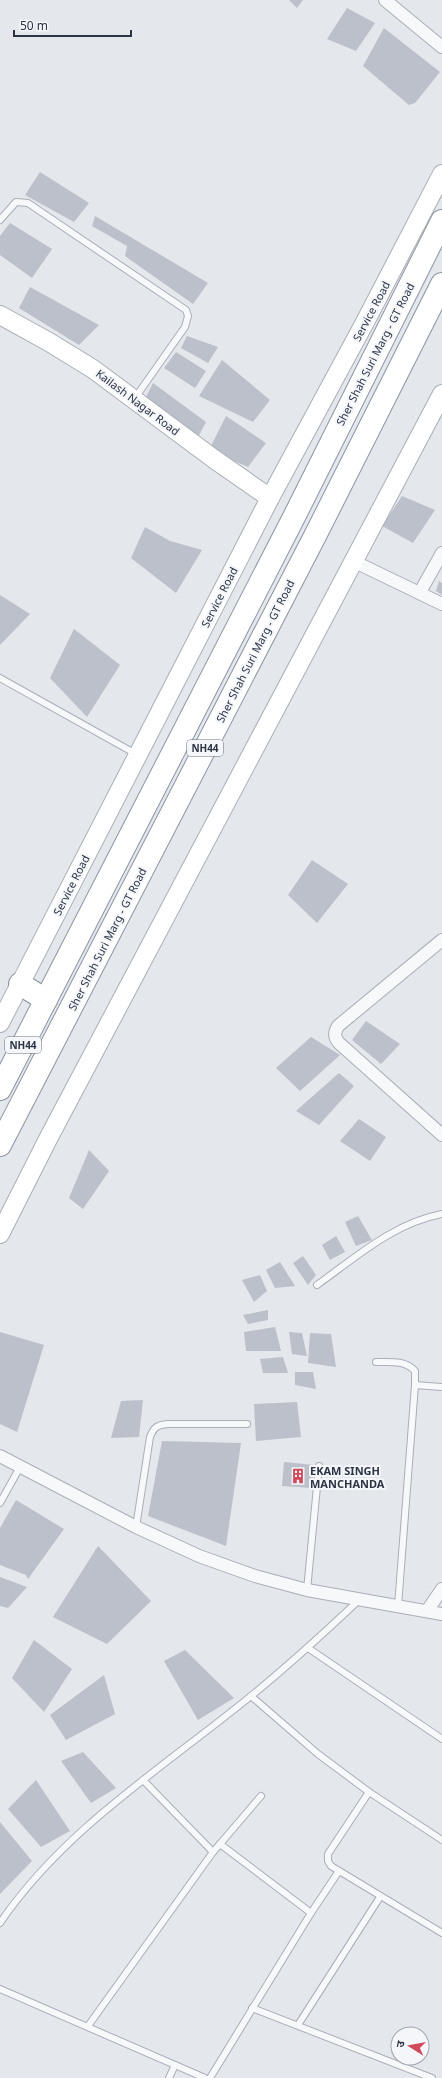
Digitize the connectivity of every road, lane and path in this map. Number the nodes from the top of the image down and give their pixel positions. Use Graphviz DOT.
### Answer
graph roads {
  1 [pos="385,0"];
  2 [pos="442,47"];
  3 [pos="442,174"];
  4 [pos="0,220"];
  5 [pos="442,221"];
  6 [pos="442,284"];
  7 [pos="0,315"];
  8 [pos="442,394"];
  9 [pos="134,399"];
  10 [pos="270,498"];
  11 [pos="442,554"];
  12 [pos="353,561"];
  13 [pos="420,592"];
  14 [pos="442,604"];
  15 [pos="0,678"];
  16 [pos="138,755"];
  17 [pos="442,940"];
  18 [pos="20,984"];
  19 [pos="46,1000"];
  20 [pos="0,1023"];
  21 [pos="0,1089"];
  22 [pos="442,1135"];
  23 [pos="0,1145"];
  24 [pos="442,1214"];
  25 [pos="0,1234"];
  26 [pos="317,1285"];
  27 [pos="376,1362"];
  28 [pos="415,1385"];
  29 [pos="442,1386"];
  30 [pos="247,1424"];
  31 [pos="0,1456"];
  32 [pos="319,1466"];
  33 [pos="20,1467"];
  34 [pos="0,1503"];
  35 [pos="136,1527"];
  36 [pos="442,1589"];
  37 [pos="307,1590"];
  38 [pos="359,1600"];
  39 [pos="398,1606"];
  40 [pos="427,1611"];
  41 [pos="442,1614"];
  42 [pos="308,1648"];
  43 [pos="251,1696"];
  44 [pos="442,1739"];
  45 [pos="143,1780"];
  46 [pos="369,1792"];
  47 [pos="261,1796"];
  48 [pos="442,1840"];
  49 [pos="220,1844"];
  50 [pos="213,1852"];
  51 [pos="339,1871"];
  52 [pos="380,1897"];
  53 [pos="311,1912"];
  54 [pos="0,1923"];
  55 [pos="442,1933"];
  56 [pos="0,1989"];
  57 [pos="252,2008"];
  58 [pos="298,2025"];
  59 [pos="88,2026"];
  60 [pos="175,2065"];
  61 [pos="169,2078"];
  62 [pos="205,2078"];
  63 [pos="210,2078"];
  64 [pos="432,2078"];
  1 -- 2 [label="street"];
  3 -- 10 [label="street, Service Road"];
  4 -- 9 [label="lane"];
  5 -- 19 [label="highway, Sher Shah Suri Marg - GT Road / NH44"];
  6 -- 23 [label="highway, Sher Shah Suri Marg - GT Road / NH44"];
  7 -- 9 [label="street, Kailash Nagar Road"];
  8 -- 12 [label="street"];
  9 -- 10 [label="street, Kailash Nagar Road"];
  10 -- 16 [label="street, Service Road"];
  11 -- 13 [label="street"];
  12 -- 13 [label="street"];
  12 -- 25 [label="street"];
  13 -- 14 [label="street"];
  15 -- 16 [label="lane"];
  16 -- 18 [label="street, Service Road"];
  17 -- 22 [label="street"];
  18 -- 19 [label="highway"];
  18 -- 20 [label="street, Service Road"];
  19 -- 21 [label="highway, NH44"];
  24 -- 26 [label="lane"];
  27 -- 28 [label="lane"];
  28 -- 29 [label="lane"];
  28 -- 39 [label="lane"];
  30 -- 35 [label="lane"];
  31 -- 33 [label="street"];
  32 -- 37 [label="lane"];
  33 -- 34 [label="lane"];
  33 -- 35 [label="street"];
  35 -- 37 [label="street"];
  36 -- 40 [label="street"];
  37 -- 38 [label="street"];
  38 -- 39 [label="street"];
  38 -- 42 [label="lane"];
  39 -- 40 [label="street"];
  40 -- 41 [label="street"];
  42 -- 43 [label="lane"];
  42 -- 44 [label="lane"];
  43 -- 45 [label="lane"];
  43 -- 46 [label="lane"];
  45 -- 50 [label="lane"];
  45 -- 54 [label="lane"];
  46 -- 48 [label="lane"];
  46 -- 51 [label="lane"];
  47 -- 49 [label="lane"];
  49 -- 50 [label="lane"];
  49 -- 53 [label="lane"];
  50 -- 59 [label="lane"];
  51 -- 52 [label="lane"];
  51 -- 53 [label="lane"];
  52 -- 55 [label="lane"];
  52 -- 58 [label="lane"];
  53 -- 57 [label="lane"];
  56 -- 59 [label="lane"];
  57 -- 58 [label="lane"];
  57 -- 63 [label="lane"];
  58 -- 64 [label="lane"];
  59 -- 60 [label="lane"];
  60 -- 61 [label="lane"];
  60 -- 62 [label="lane"];
}
